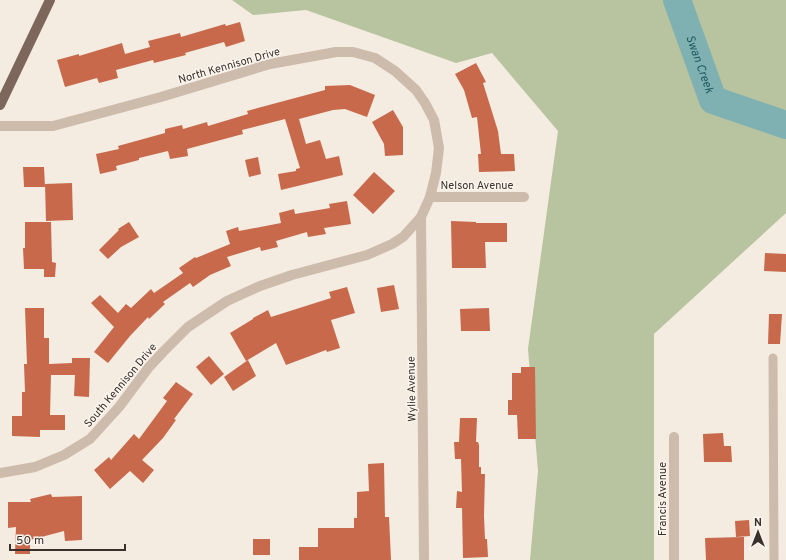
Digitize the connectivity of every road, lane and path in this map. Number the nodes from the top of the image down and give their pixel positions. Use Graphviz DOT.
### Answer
graph roads {
  1 [pos="50,0"];
  2 [pos="0,105"];
  3 [pos="0,126"];
  4 [pos="430,197"];
  5 [pos="524,197"];
  6 [pos="421,217"];
  7 [pos="773,358"];
  8 [pos="674,438"];
  9 [pos="0,473"];
  10 [pos="424,560"];
  11 [pos="674,560"];
  12 [pos="774,560"];
  1 -- 2 [label="main road"];
  3 -- 4 [label="street, North Kennison Drive"];
  4 -- 5 [label="street, Nelson Avenue"];
  4 -- 6 [label="street, North Kennison Drive"];
  6 -- 9 [label="street, South Kennison Drive"];
  6 -- 10 [label="street, Wylie Avenue"];
  7 -- 12 [label="lane"];
  8 -- 11 [label="street, Francis Avenue"];
}
